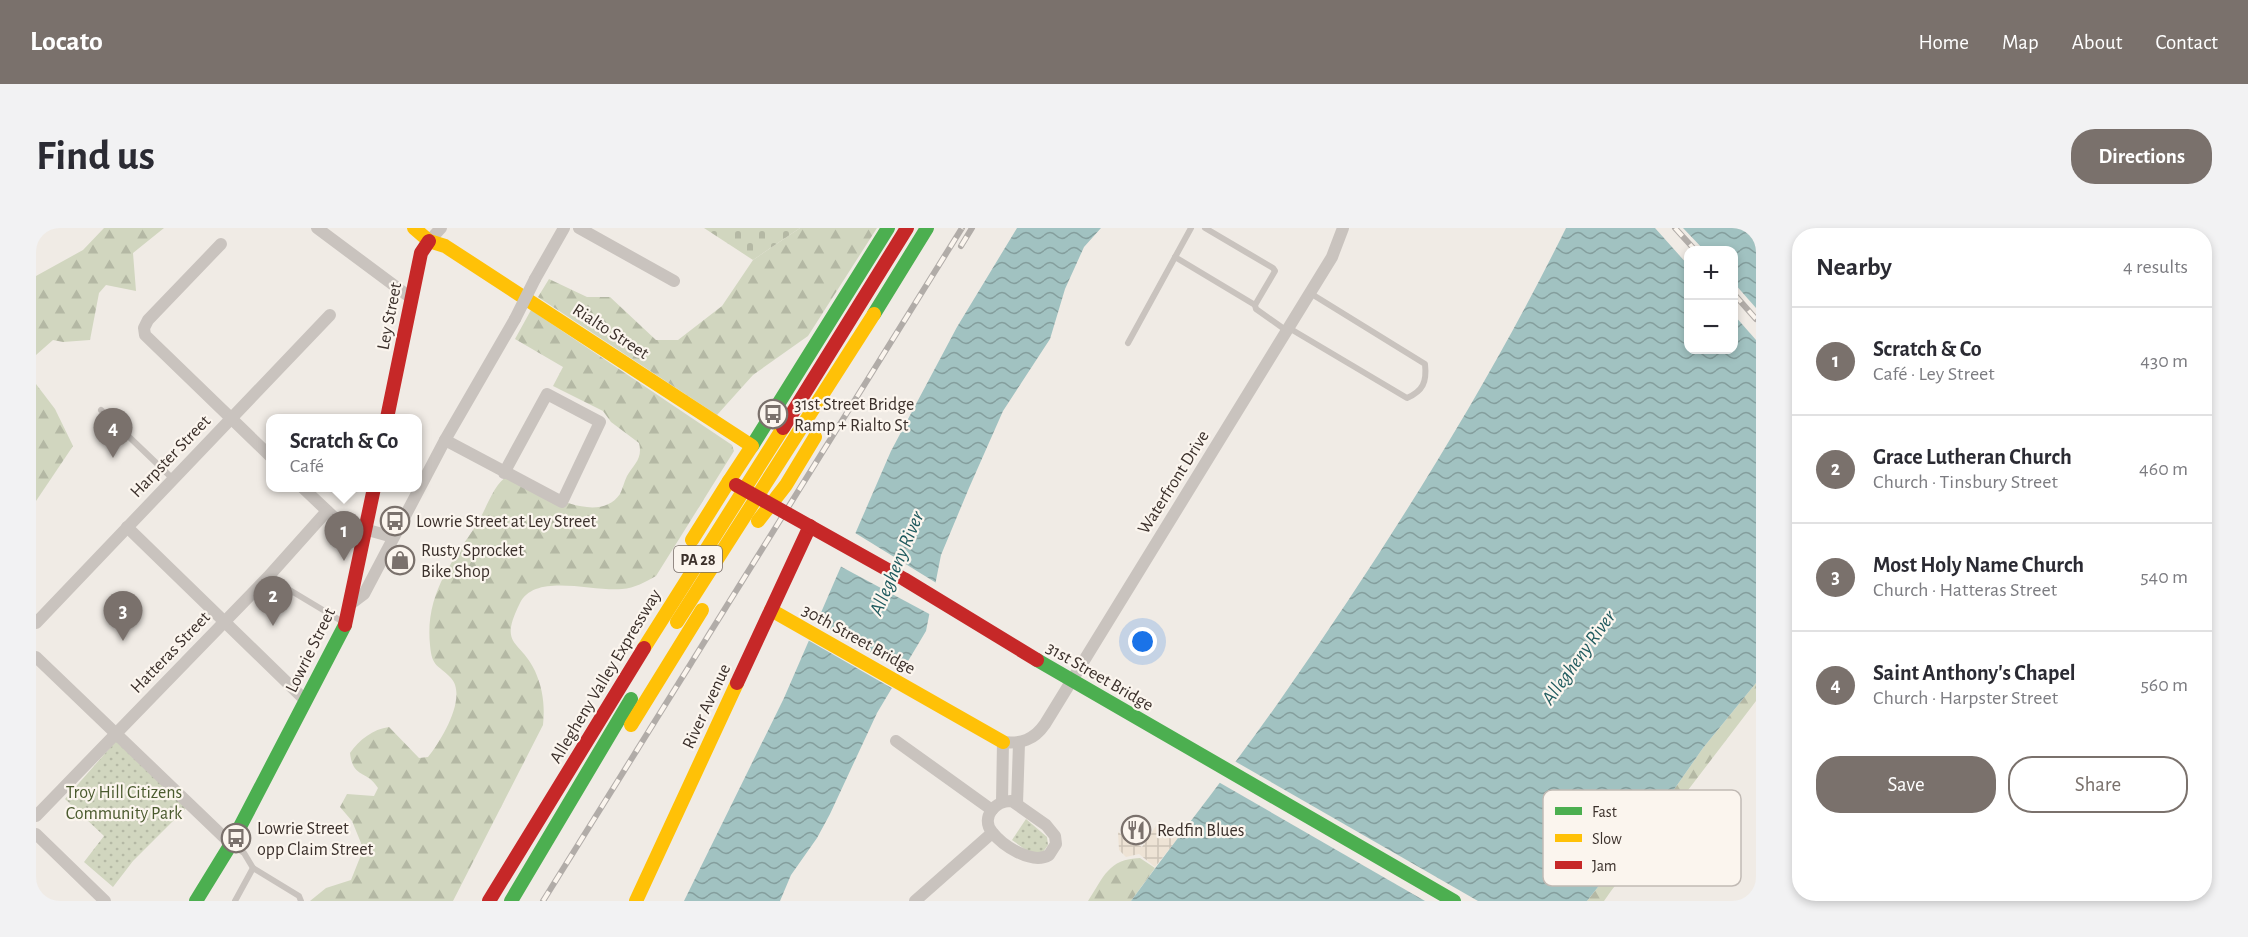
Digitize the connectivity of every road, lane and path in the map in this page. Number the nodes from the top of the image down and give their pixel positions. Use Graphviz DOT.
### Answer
graph roads {
  1 [pos="317,228"];
  2 [pos="414,228"];
  3 [pos="441,228"];
  4 [pos="564,228"];
  5 [pos="579,228"];
  6 [pos="888,228"];
  7 [pos="907,228"];
  8 [pos="927,228"];
  9 [pos="942,228"];
  10 [pos="1191,228"];
  11 [pos="1205,228"];
  12 [pos="1343,228"];
  13 [pos="429,241"];
  14 [pos="221,244"];
  15 [pos="1175,257"];
  16 [pos="674,281"];
  17 [pos="1310,293"];
  18 [pos="411,298"];
  19 [pos="1255,304"];
  20 [pos="330,315"];
  21 [pos="1288,329"];
  22 [pos="1128,343"];
  23 [pos="860,362"];
  24 [pos="102,410"];
  25 [pos="388,414"];
  26 [pos="231,418"];
  27 [pos="823,424"];
  28 [pos="445,440"];
  29 [pos="752,446"];
  30 [pos="266,452"];
  31 [pos="504,473"];
  32 [pos="173,478"];
  33 [pos="422,483"];
  34 [pos="733,483"];
  35 [pos="307,492"];
  36 [pos="373,492"];
  37 [pos="417,492"];
  38 [pos="771,505"];
  39 [pos="327,511"];
  40 [pos="810,526"];
  41 [pos="127,527"];
  42 [pos="366,530"];
  43 [pos="393,537"];
  44 [pos="683,555"];
  45 [pos="268,577"];
  46 [pos="352,603"];
  47 [pos="771,610"];
  48 [pos="224,622"];
  49 [pos="36,623"];
  50 [pos="346,623"];
  51 [pos="656,656"];
  52 [pos="36,657"];
  53 [pos="612,673"];
  54 [pos="639,685"];
  55 [pos="305,700"];
  56 [pos="114,734"];
  57 [pos="896,741"];
  58 [pos="1003,742"];
  59 [pos="1019,743"];
  60 [pos="1017,804"];
  61 [pos="997,806"];
  62 [pos="36,816"];
  63 [pos="992,833"];
  64 [pos="36,834"];
  65 [pos="231,844"];
  66 [pos="253,868"];
  67 [pos="521,884"];
  68 [pos="492,897"];
  69 [pos="105,901"];
  70 [pos="196,901"];
  71 [pos="234,901"];
  72 [pos="301,901"];
  73 [pos="511,901"];
  74 [pos="636,901"];
  75 [pos="915,901"];
  76 [pos="1454,901"];
  1 -- 18 [label="street"];
  2 -- 13 [label="main road, Rialto Street"];
  3 -- 13 [label="street, Ley Street"];
  4 -- 28 [label="street, Lowrie Street, bridge"];
  5 -- 16 [label="street"];
  6 -- 29 [label="main road"];
  7 -- 68 [label="main road, Allegheny Valley Expressway / PA 28"];
  8 -- 51 [label="main road, Allegheny Valley Expressway / PA 28"];
  9 -- 23 [label="main road"];
  10 -- 15 [label="lane"];
  11 -- 19 [label="lane"];
  12 -- 17 [label="street, Waterfront Drive"];
  13 -- 18 [label="main road, Ley Street"];
  13 -- 29 [label="main road, Rialto Street"];
  14 -- 26 [label="street"];
  15 -- 19 [label="lane"];
  15 -- 22 [label="lane"];
  17 -- 21 [label="street, Waterfront Drive"];
  17 -- 21 [label="lane"];
  18 -- 25 [label="main road, Ley Street"];
  19 -- 21 [label="lane"];
  20 -- 26 [label="street, Harpster Street"];
  21 -- 59 [label="street, Waterfront Drive"];
  24 -- 32 [label="lane"];
  26 -- 30 [label="street"];
  26 -- 32 [label="street, Harpster Street"];
  27 -- 38 [label="main road"];
  28 -- 31 [label="street"];
  28 -- 33 [label="street, Lowrie Street"];
  29 -- 34 [label="main road"];
  31 -- 31 [label="street"];
  32 -- 41 [label="street, Harpster Street"];
  34 -- 38 [label="main road, 31st Street Bridge, bridge"];
  34 -- 44 [label="main road"];
  35 -- 39 [label="street"];
  36 -- 42 [label="main road"];
  37 -- 43 [label="street, Lowrie Street"];
  38 -- 40 [label="main road, 31st Street Bridge, bridge"];
  38 -- 67 [label="main road"];
  39 -- 42 [label="street"];
  39 -- 45 [label="street, Hatteras Street"];
  40 -- 47 [label="main road, River Avenue"];
  40 -- 76 [label="main road, 31st Street Bridge, bridge"];
  41 -- 48 [label="street"];
  41 -- 49 [label="street, Harpster Street"];
  42 -- 43 [label="street"];
  42 -- 46 [label="main road"];
  43 -- 46 [label="street, Lowrie Street"];
  45 -- 48 [label="street, Hatteras Street"];
  45 -- 50 [label="lane"];
  46 -- 50 [label="main road, Lowrie Street"];
  47 -- 58 [label="main road, 30th Street Bridge"];
  47 -- 74 [label="main road, River Avenue"];
  48 -- 55 [label="street"];
  48 -- 56 [label="street, Hatteras Street"];
  50 -- 55 [label="main road, Lowrie Street"];
  52 -- 56 [label="street"];
  53 -- 68 [label="main road"];
  54 -- 67 [label="main road, Allegheny Valley Expressway"];
  55 -- 65 [label="main road, Lowrie Street"];
  56 -- 62 [label="street, Hatteras Street"];
  56 -- 65 [label="street"];
  57 -- 61 [label="street"];
  58 -- 59 [label="street"];
  58 -- 61 [label="street"];
  59 -- 60 [label="street"];
  60 -- 61 [label="street"];
  60 -- 63 [label="street"];
  61 -- 63 [label="street"];
  63 -- 75 [label="street"];
  64 -- 69 [label="street"];
  65 -- 66 [label="lane"];
  65 -- 70 [label="main road, Lowrie Street"];
  66 -- 71 [label="lane"];
  66 -- 72 [label="lane"];
  67 -- 73 [label="main road, Allegheny Valley Expressway"];
}
